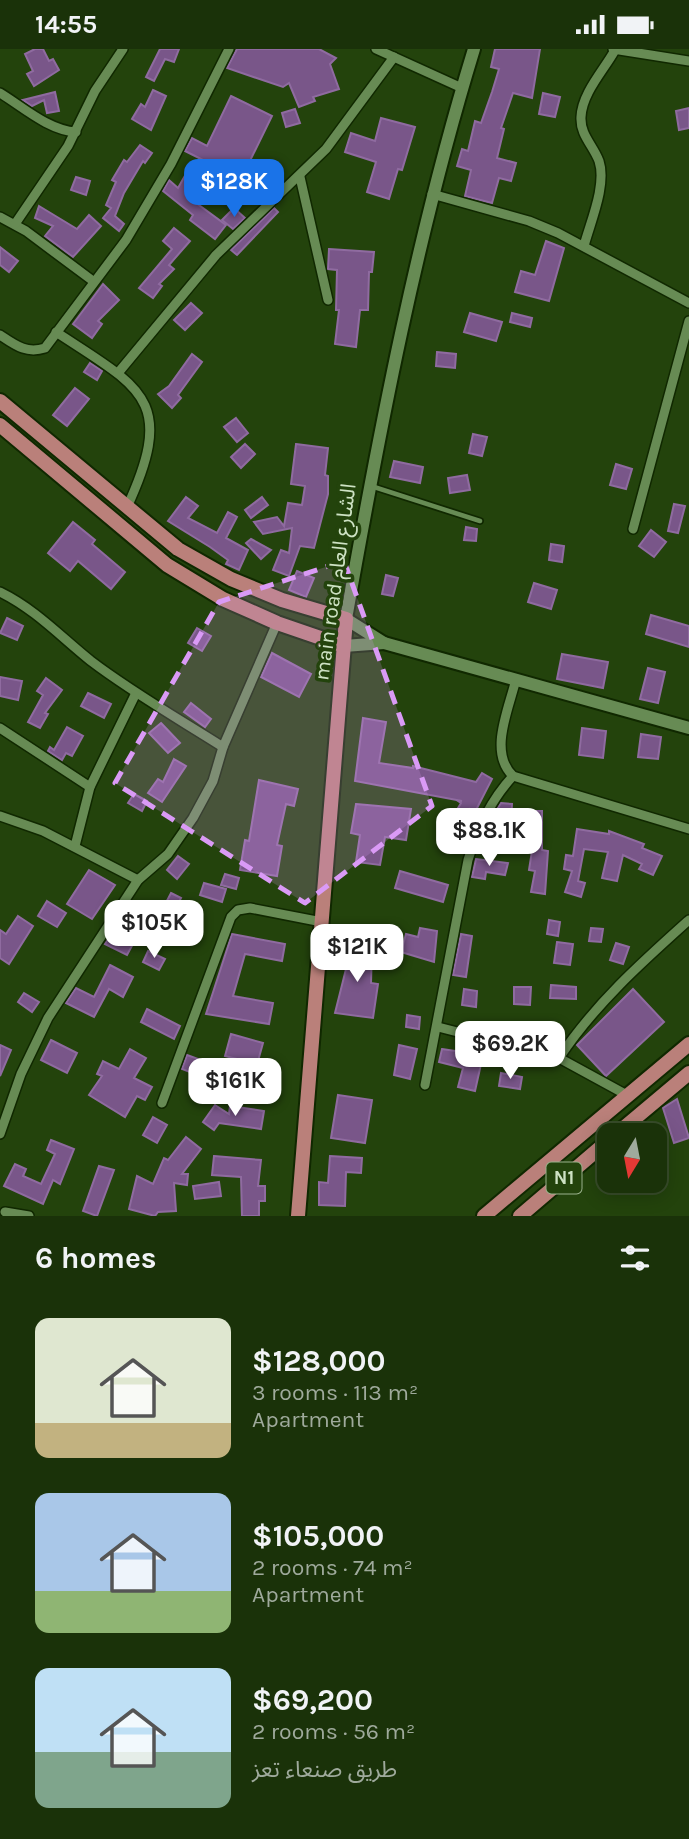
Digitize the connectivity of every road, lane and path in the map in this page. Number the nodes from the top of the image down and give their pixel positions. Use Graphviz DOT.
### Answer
graph roads {
  1 [pos="123,49"];
  2 [pos="229,49"];
  3 [pos="376,49"];
  4 [pos="474,49"];
  5 [pos="614,50"];
  6 [pos="394,57"];
  7 [pos="689,61"];
  8 [pos="462,88"];
  9 [pos="0,93"];
  10 [pos="76,132"];
  11 [pos="300,177"];
  12 [pos="432,194"];
  13 [pos="0,217"];
  14 [pos="15,225"];
  15 [pos="584,246"];
  16 [pos="93,281"];
  17 [pos="328,300"];
  18 [pos="689,303"];
  19 [pos="689,321"];
  20 [pos="56,331"];
  21 [pos="0,335"];
  22 [pos="118,373"];
  23 [pos="0,401"];
  24 [pos="0,425"];
  25 [pos="44,438"];
  26 [pos="34,452"];
  27 [pos="370,485"];
  28 [pos="127,507"];
  29 [pos="480,521"];
  30 [pos="633,529"];
  31 [pos="178,549"];
  32 [pos="167,565"];
  33 [pos="0,592"];
  34 [pos="346,619"];
  35 [pos="277,623"];
  36 [pos="384,643"];
  37 [pos="344,646"];
  38 [pos="516,680"];
  39 [pos="136,692"];
  40 [pos="689,728"];
  41 [pos="0,729"];
  42 [pos="223,747"];
  43 [pos="513,776"];
  44 [pos="90,787"];
  45 [pos="0,816"];
  46 [pos="689,829"];
  47 [pos="75,846"];
  48 [pos="138,880"];
  49 [pos="689,920"];
  50 [pos="322,922"];
  51 [pos="438,1027"];
  52 [pos="689,1044"];
  53 [pos="559,1058"];
  54 [pos="689,1073"];
  55 [pos="425,1085"];
  56 [pos="625,1094"];
  57 [pos="162,1103"];
  58 [pos="629,1123"];
  59 [pos="1,1129"];
  60 [pos="597,1150"];
  61 [pos="4,1212"];
  62 [pos="29,1216"];
  63 [pos="298,1216"];
  64 [pos="484,1216"];
  65 [pos="520,1216"];
  1 -- 10 [label="street"];
  2 -- 16 [label="street"];
  3 -- 6 [label="street"];
  4 -- 8 [label="main road, main road الشارع العام"];
  5 -- 7 [label="street"];
  5 -- 15 [label="street"];
  6 -- 8 [label="street"];
  6 -- 11 [label="street"];
  8 -- 12 [label="main road, main road الشارع العام"];
  9 -- 10 [label="street"];
  10 -- 14 [label="street"];
  11 -- 17 [label="street"];
  11 -- 22 [label="street"];
  12 -- 15 [label="street"];
  12 -- 27 [label="main road, main road الشارع العام"];
  13 -- 14 [label="street"];
  14 -- 16 [label="street"];
  15 -- 18 [label="street"];
  16 -- 20 [label="street"];
  19 -- 30 [label="street"];
  20 -- 21 [label="street"];
  20 -- 22 [label="street"];
  22 -- 28 [label="street"];
  23 -- 25 [label="highway"];
  24 -- 26 [label="highway"];
  25 -- 26 [label="highway"];
  25 -- 28 [label="highway"];
  26 -- 32 [label="highway"];
  27 -- 29 [label="lane"];
  27 -- 34 [label="main road, main road الشارع العام"];
  28 -- 31 [label="highway"];
  31 -- 32 [label="highway"];
  31 -- 34 [label="highway"];
  32 -- 35 [label="highway"];
  33 -- 39 [label="street"];
  34 -- 36 [label="main road"];
  34 -- 37 [label="highway, main road الشارع العام"];
  35 -- 37 [label="highway"];
  35 -- 42 [label="street"];
  36 -- 37 [label="main road"];
  36 -- 38 [label="main road"];
  37 -- 50 [label="highway, main road الشارع العام"];
  38 -- 40 [label="main road"];
  38 -- 43 [label="street"];
  39 -- 42 [label="street"];
  39 -- 44 [label="street"];
  41 -- 44 [label="street"];
  42 -- 48 [label="street"];
  43 -- 46 [label="street"];
  43 -- 51 [label="street"];
  44 -- 47 [label="street"];
  45 -- 47 [label="street"];
  47 -- 48 [label="street"];
  48 -- 59 [label="street"];
  49 -- 53 [label="street"];
  50 -- 57 [label="street"];
  50 -- 63 [label="highway, main road الشارع العام"];
  51 -- 53 [label="street"];
  51 -- 55 [label="street"];
  52 -- 56 [label="highway, N1"];
  53 -- 56 [label="street"];
  54 -- 58 [label="highway"];
  56 -- 64 [label="highway, N1"];
  60 -- 65 [label="highway, N1"];
  61 -- 62 [label="street"];
}
